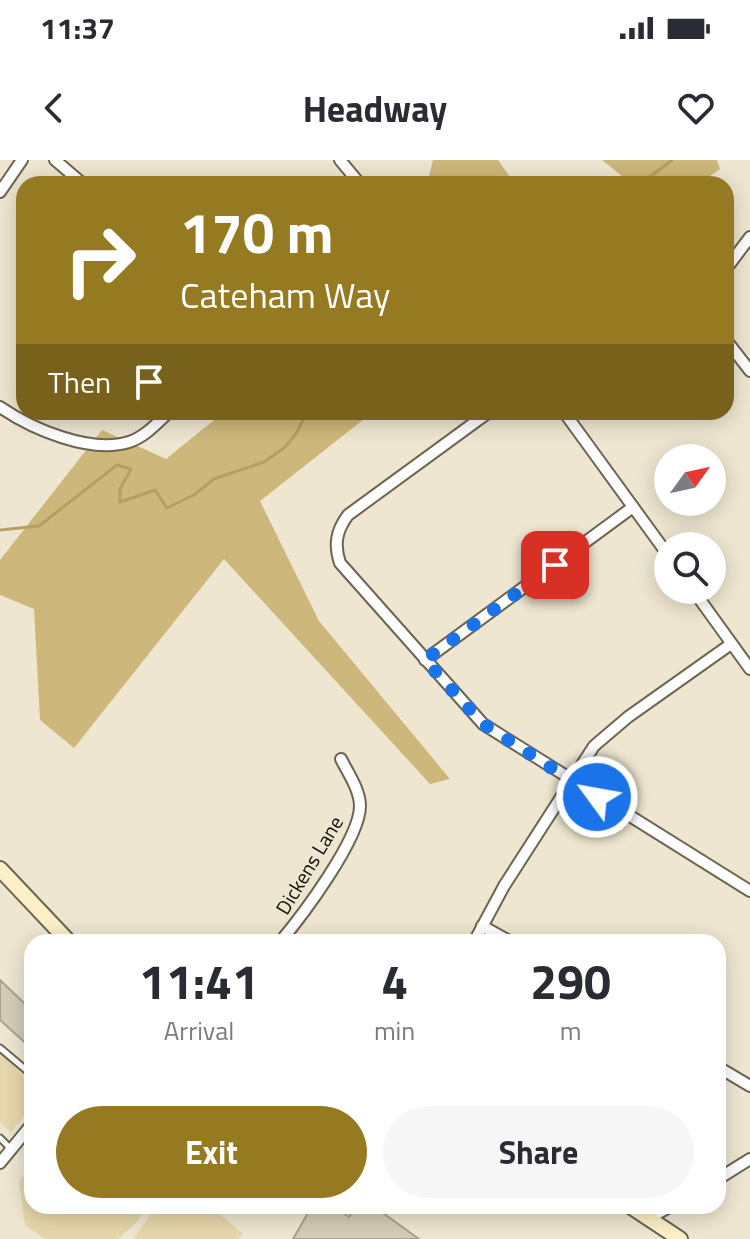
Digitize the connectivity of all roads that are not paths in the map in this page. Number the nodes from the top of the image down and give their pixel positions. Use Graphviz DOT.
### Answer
graph roads {
  1 [pos="22,160"];
  2 [pos="55,160"];
  3 [pos="340,160"];
  4 [pos="74,176"];
  5 [pos="353,176"];
  6 [pos="0,192"];
  7 [pos="750,237"];
  8 [pos="734,258"];
  9 [pos="734,350"];
  10 [pos="750,371"];
  11 [pos="24,420"];
  12 [pos="160,420"];
  13 [pos="478,420"];
  14 [pos="570,420"];
  15 [pos="633,507"];
  16 [pos="654,536"];
  17 [pos="703,604"];
  18 [pos="731,644"];
  19 [pos="425,660"];
  20 [pos="750,669"];
  21 [pos="341,759"];
  22 [pos="572,781"];
  23 [pos="0,869"];
  24 [pos="750,891"];
  25 [pos="482,926"];
  26 [pos="61,934"];
  27 [pos="286,934"];
  28 [pos="478,934"];
  29 [pos="496,934"];
  30 [pos="0,1048"];
  31 [pos="24,1068"];
  32 [pos="726,1072"];
  33 [pos="750,1086"];
  34 [pos="24,1134"];
  35 [pos="0,1138"];
  36 [pos="11,1149"];
  37 [pos="750,1159"];
  38 [pos="0,1163"];
  39 [pos="726,1174"];
  40 [pos="643,1214"];
  41 [pos="656,1214"];
  42 [pos="649,1218"];
  43 [pos="680,1239"];
  1 -- 6 [label="street"];
  2 -- 4 [label="street"];
  3 -- 5 [label="street"];
  7 -- 8 [label="street"];
  9 -- 10 [label="street"];
  11 -- 12 [label="street"];
  13 -- 19 [label="street"];
  14 -- 15 [label="street"];
  15 -- 16 [label="street"];
  15 -- 19 [label="street"];
  17 -- 18 [label="street"];
  18 -- 20 [label="street"];
  18 -- 22 [label="street"];
  19 -- 22 [label="street"];
  21 -- 27 [label="street, Dickens Lane"];
  22 -- 24 [label="street"];
  22 -- 25 [label="street"];
  23 -- 26 [label="street"];
  25 -- 28 [label="street"];
  25 -- 29 [label="street"];
  30 -- 31 [label="lane"];
  32 -- 33 [label="street"];
  34 -- 36 [label="street"];
  35 -- 36 [label="lane"];
  36 -- 38 [label="street"];
  37 -- 39 [label="street"];
  40 -- 42 [label="street"];
  41 -- 42 [label="street"];
  42 -- 43 [label="street"];
}
